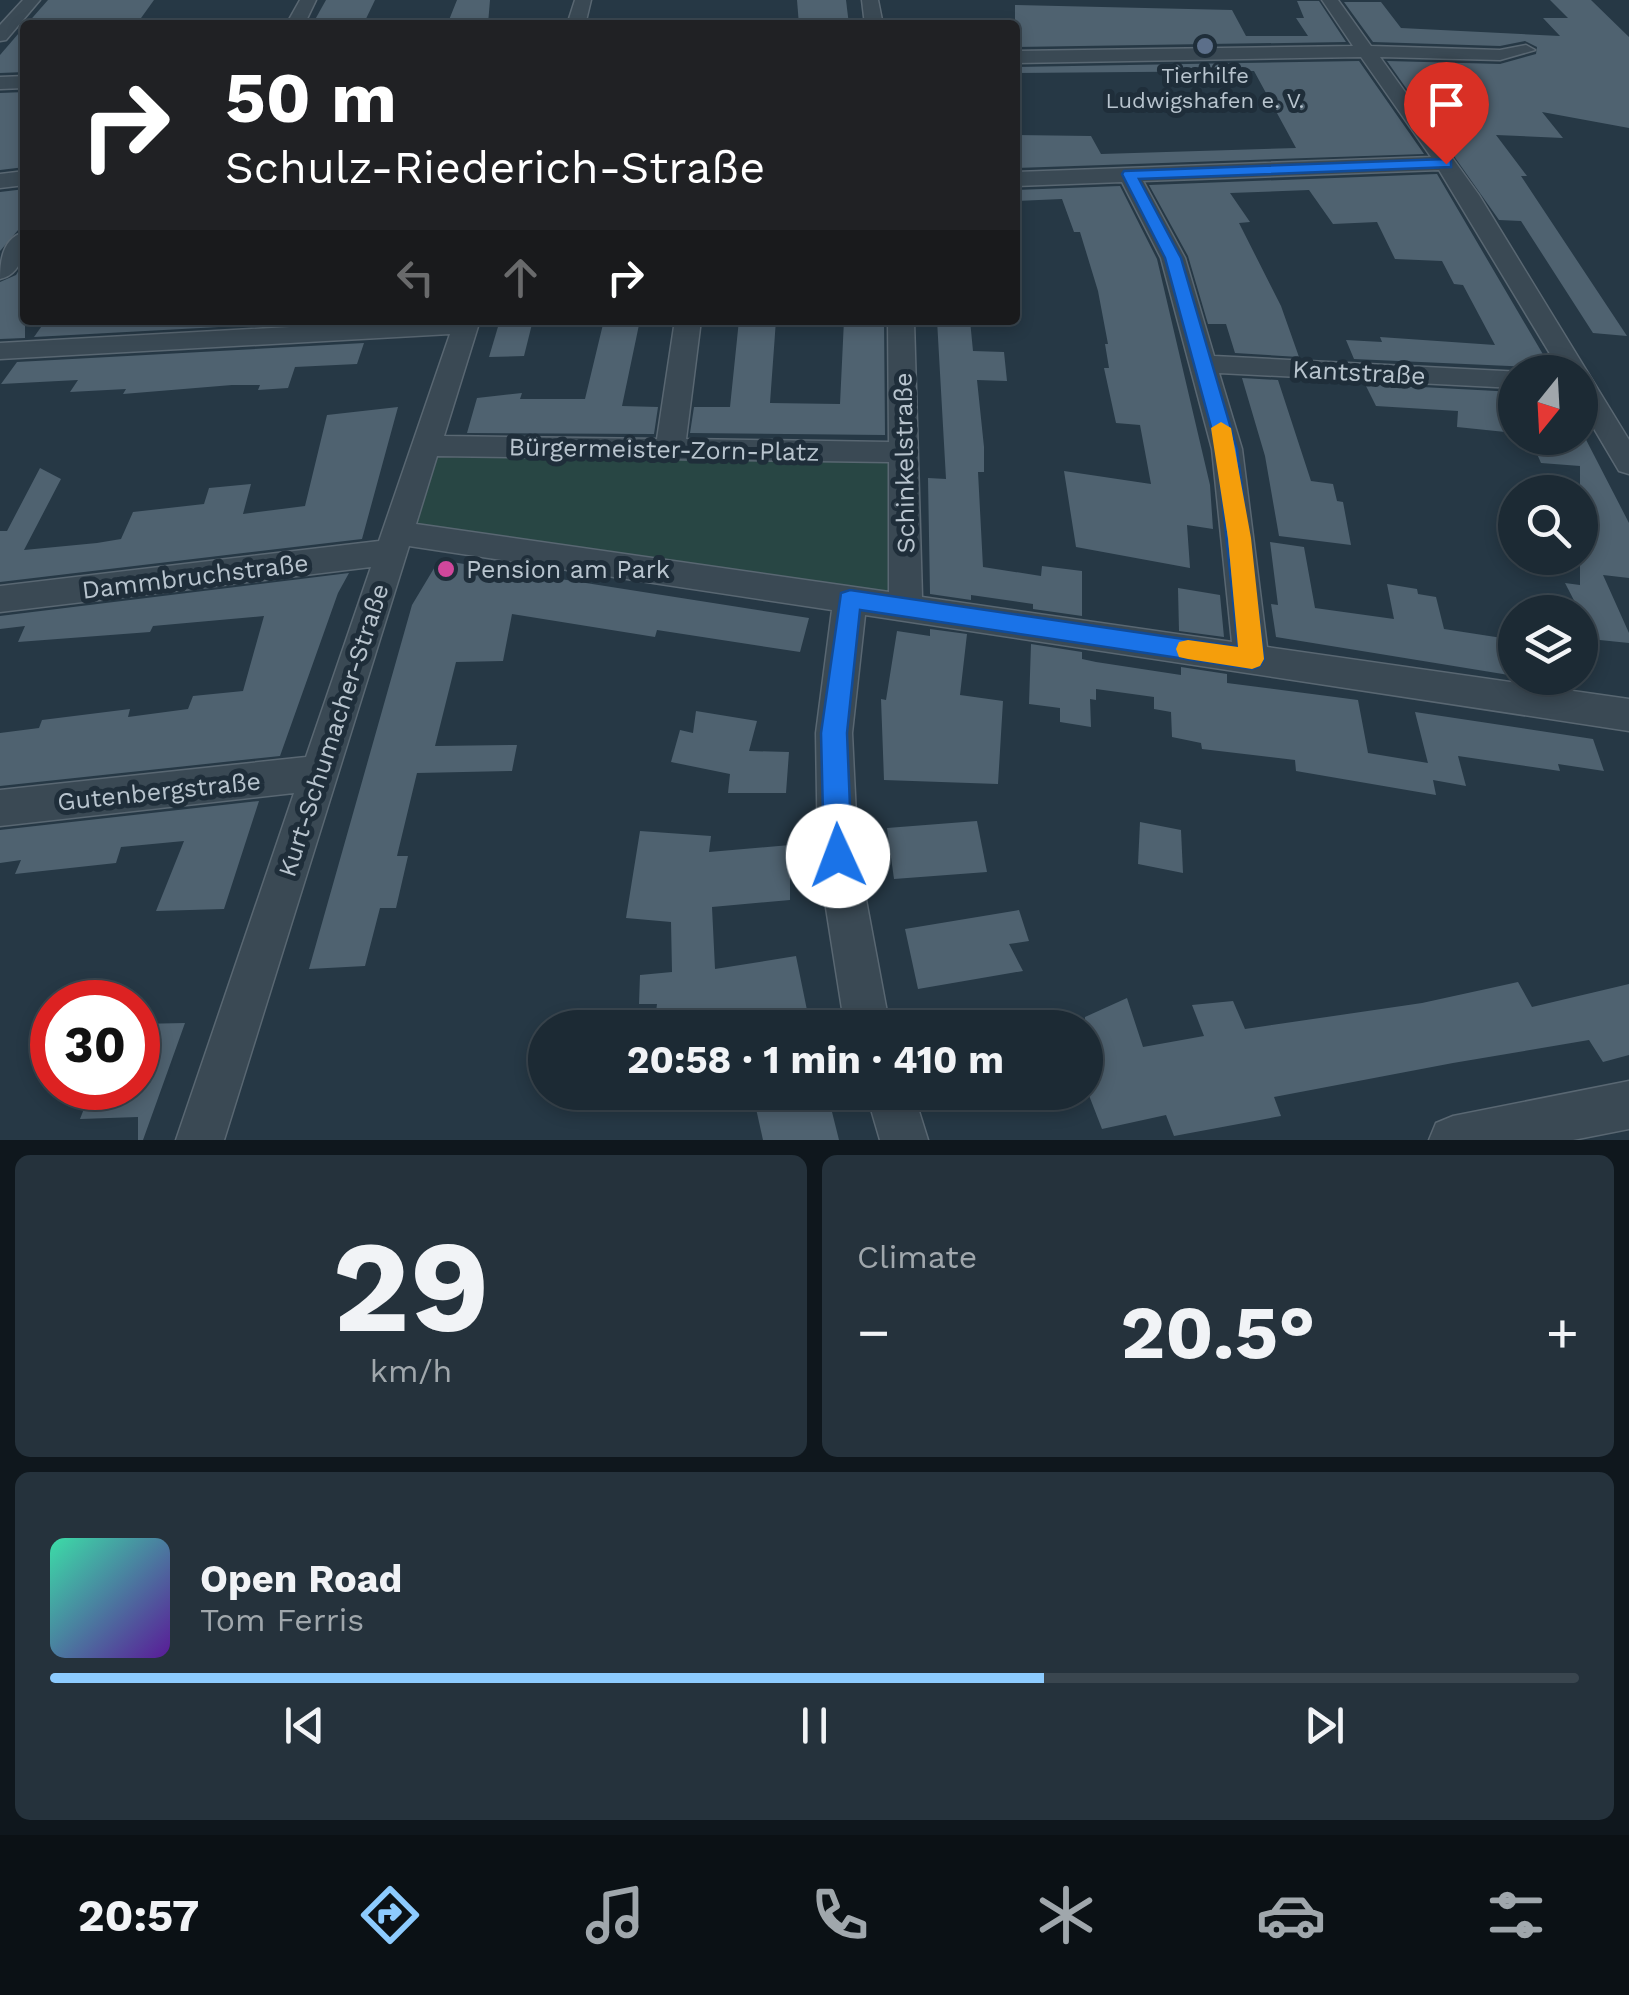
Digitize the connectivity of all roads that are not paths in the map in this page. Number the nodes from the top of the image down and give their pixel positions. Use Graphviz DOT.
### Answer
graph roads {
  1 [pos="32,0"];
  2 [pos="1330,0"];
  3 [pos="0,36"];
  4 [pos="1526,50"];
  5 [pos="1367,52"];
  6 [pos="1020,57"];
  7 [pos="1446,164"];
  8 [pos="1130,174"];
  9 [pos="1020,179"];
  10 [pos="20,246"];
  11 [pos="0,272"];
  12 [pos="418,325"];
  13 [pos="465,325"];
  14 [pos="687,325"];
  15 [pos="901,325"];
  16 [pos="0,351"];
  17 [pos="1564,355"];
  18 [pos="1203,364"];
  19 [pos="1498,379"];
  20 [pos="1598,412"];
  21 [pos="426,446"];
  22 [pos="670,449"];
  23 [pos="903,452"];
  24 [pos="1629,464"];
  25 [pos="394,542"];
  26 [pos="0,599"];
  27 [pos="850,599"];
  28 [pos="906,607"];
  29 [pos="1252,659"];
  30 [pos="1629,715"];
  31 [pos="318,773"];
  32 [pos="0,808"];
  33 [pos="865,1010"];
  34 [pos="1629,1105"];
  35 [pos="894,1110"];
  36 [pos="200,1140"];
  37 [pos="904,1140"];
  38 [pos="1453,1140"];
  1 -- 3 [label="street"];
  2 -- 5 [label="street"];
  4 -- 5 [label="street"];
  5 -- 6 [label="street"];
  5 -- 7 [label="street"];
  7 -- 8 [label="street"];
  7 -- 17 [label="street"];
  8 -- 9 [label="street"];
  8 -- 18 [label="street"];
  10 -- 11 [label="street"];
  12 -- 16 [label="street"];
  13 -- 21 [label="street, Kurt-Schumacher-Straße"];
  14 -- 22 [label="street"];
  15 -- 23 [label="street, Schinkelstraße"];
  18 -- 19 [label="street, Kantstraße"];
  18 -- 29 [label="street"];
  20 -- 24 [label="street"];
  21 -- 22 [label="street, Bürgermeister-Zorn-Platz"];
  21 -- 25 [label="street, Kurt-Schumacher-Straße"];
  22 -- 23 [label="street, Bürgermeister-Zorn-Platz"];
  23 -- 28 [label="street, Schinkelstraße"];
  25 -- 26 [label="street, Dammbruchstraße"];
  25 -- 27 [label="street, Dammbruchstraße"];
  25 -- 31 [label="street, Kurt-Schumacher-Straße"];
  27 -- 28 [label="street, Dammbruchstraße"];
  27 -- 33 [label="street"];
  28 -- 29 [label="street, Dammbruchstraße"];
  29 -- 30 [label="street, Dammbruchstraße"];
  31 -- 32 [label="street, Gutenbergstraße"];
  31 -- 36 [label="street, Kurt-Schumacher-Straße"];
  34 -- 38 [label="street"];
  35 -- 37 [label="street"];
}
